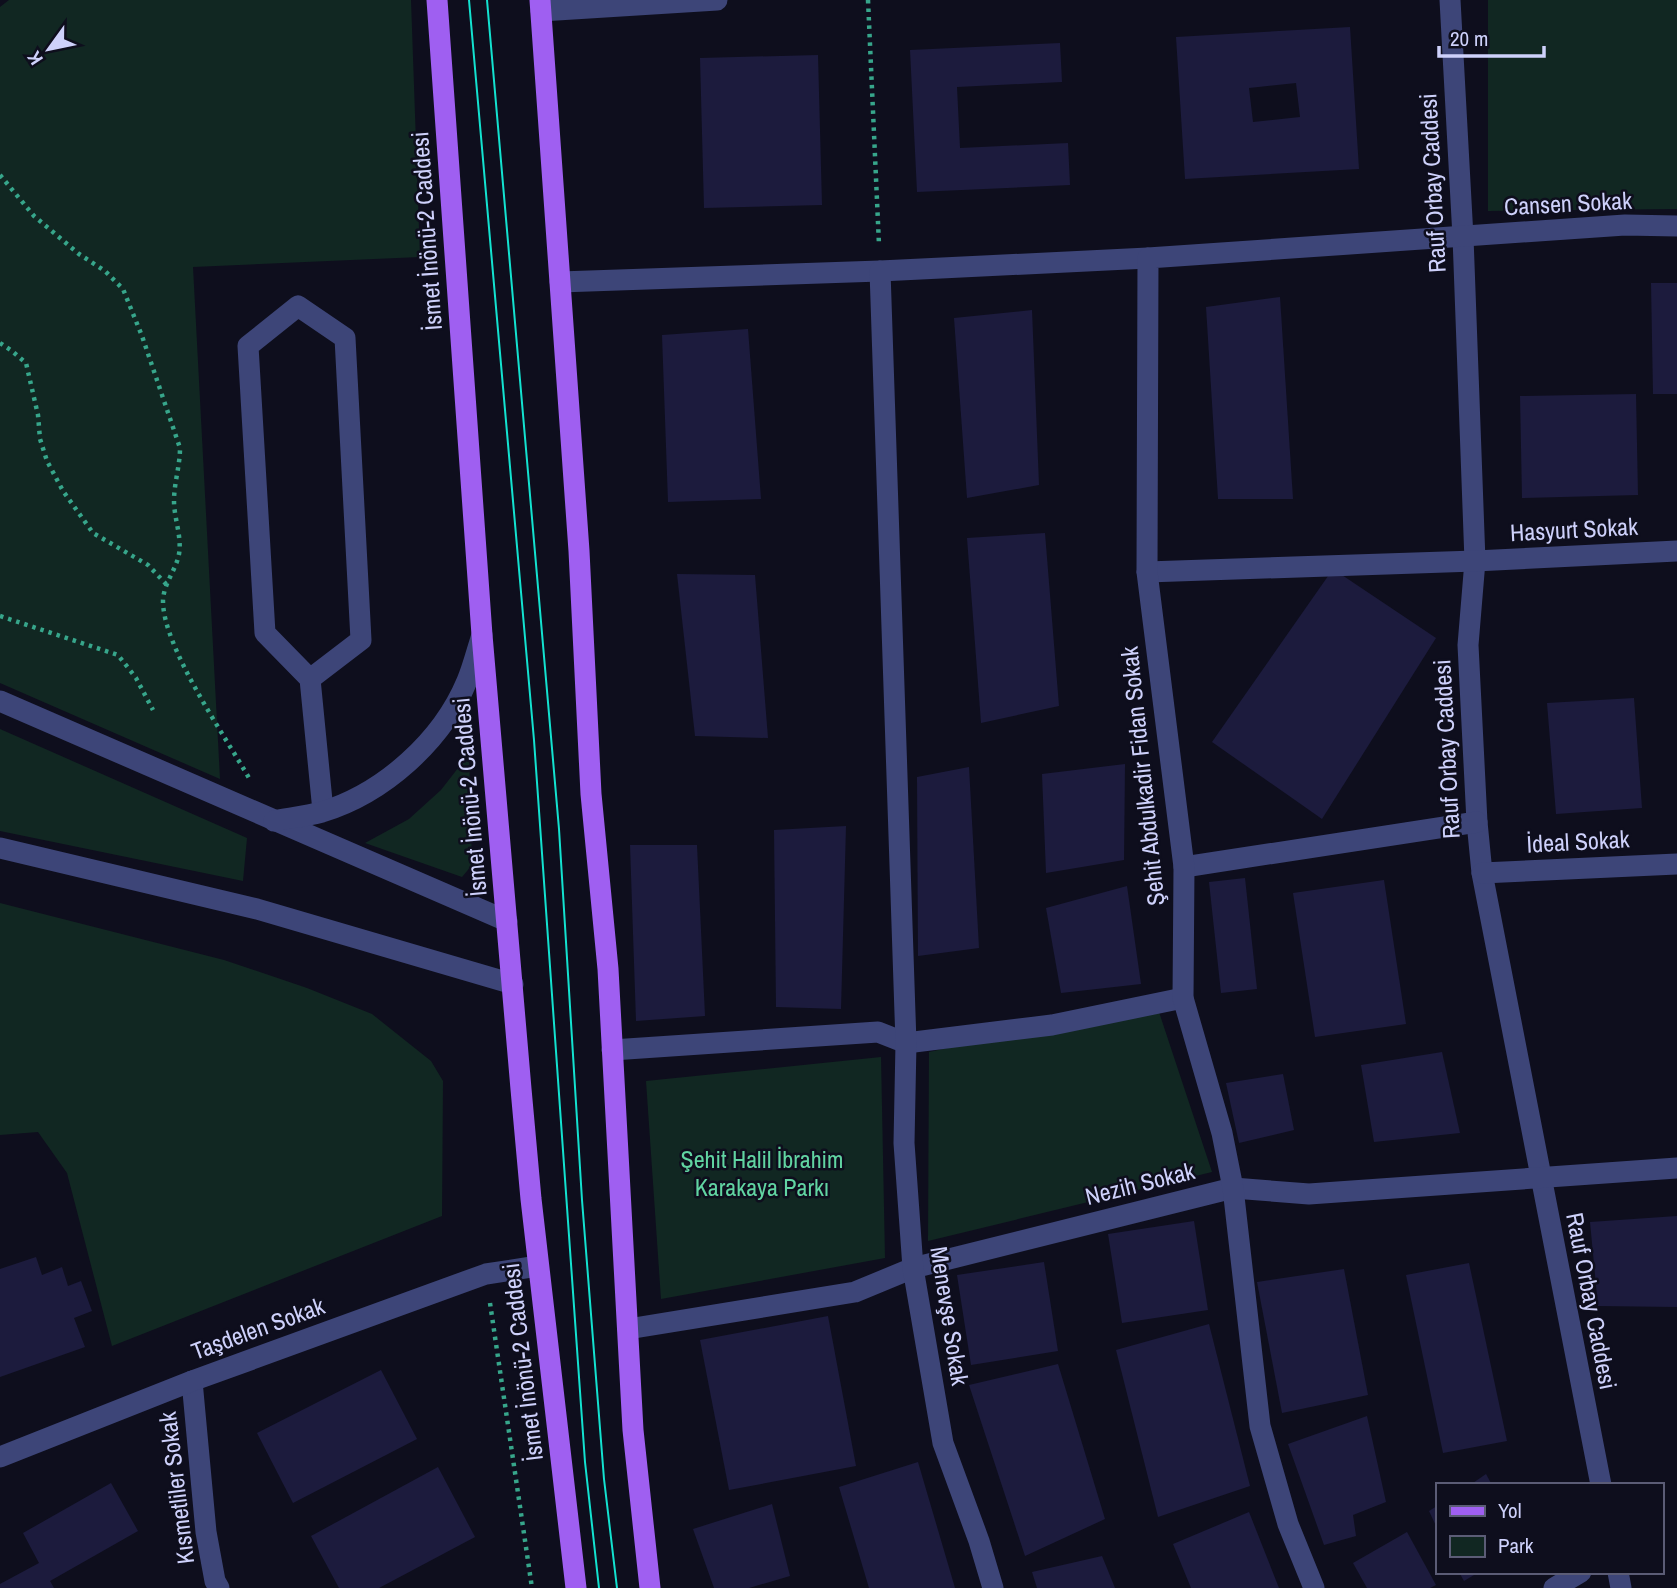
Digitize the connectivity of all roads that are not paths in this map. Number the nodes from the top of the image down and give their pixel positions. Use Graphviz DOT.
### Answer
graph roads {
  1 [pos="438,0"];
  2 [pos="717,0"];
  3 [pos="1450,0"];
  4 [pos="541,5"];
  5 [pos="1677,226"];
  6 [pos="1463,237"];
  7 [pos="1148,258"];
  8 [pos="880,271"];
  9 [pos="560,282"];
  10 [pos="1677,551"];
  11 [pos="1475,561"];
  12 [pos="1147,572"];
  13 [pos="482,635"];
  14 [pos="310,679"];
  15 [pos="0,701"];
  16 [pos="323,811"];
  17 [pos="274,821"];
  18 [pos="1477,822"];
  19 [pos="0,848"];
  20 [pos="1677,864"];
  21 [pos="1184,867"];
  22 [pos="1482,873"];
  23 [pos="507,921"];
  24 [pos="513,985"];
  25 [pos="1183,998"];
  26 [pos="906,1043"];
  27 [pos="612,1050"];
  28 [pos="1677,1168"];
  29 [pos="1540,1176"];
  30 [pos="1233,1188"];
  31 [pos="538,1266"];
  32 [pos="913,1268"];
  33 [pos="628,1329"];
  34 [pos="192,1381"];
  35 [pos="0,1457"];
  36 [pos="1601,1483"];
  37 [pos="1578,1574"];
  38 [pos="212,1586"];
  39 [pos="576,1588"];
  40 [pos="650,1588"];
  41 [pos="993,1588"];
  42 [pos="1314,1588"];
  43 [pos="1555,1588"];
  1 -- 13 [label="main road, İsmet İnönü-2 Caddesi"];
  2 -- 4 [label="street"];
  3 -- 6 [label="street, Rauf Orbay Caddesi"];
  4 -- 9 [label="main road"];
  5 -- 6 [label="street, Cansen Sokak"];
  6 -- 7 [label="street"];
  6 -- 11 [label="street, Rauf Orbay Caddesi"];
  7 -- 8 [label="street"];
  7 -- 12 [label="street, Şehit Abdulkadir Fidan Sokak"];
  8 -- 9 [label="street"];
  8 -- 26 [label="street, Menevşe Sokak"];
  9 -- 27 [label="main road"];
  10 -- 11 [label="street, Hasyurt Sokak"];
  11 -- 12 [label="street, Hasyurt Sokak"];
  11 -- 18 [label="street, Rauf Orbay Caddesi"];
  12 -- 21 [label="street, Şehit Abdulkadir Fidan Sokak"];
  13 -- 16 [label="street"];
  13 -- 23 [label="main road, İsmet İnönü-2 Caddesi"];
  14 -- 14 [label="street"];
  14 -- 16 [label="street"];
  15 -- 17 [label="street"];
  16 -- 17 [label="street"];
  17 -- 23 [label="street"];
  18 -- 21 [label="street"];
  18 -- 22 [label="street, Rauf Orbay Caddesi"];
  19 -- 24 [label="street"];
  20 -- 22 [label="street, İdeal Sokak"];
  21 -- 25 [label="street, Şehit Abdulkadir Fidan Sokak"];
  22 -- 29 [label="street, Rauf Orbay Caddesi"];
  23 -- 24 [label="main road, İsmet İnönü-2 Caddesi"];
  24 -- 31 [label="main road, İsmet İnönü-2 Caddesi"];
  25 -- 26 [label="street"];
  25 -- 30 [label="street, Şehit Abdulkadir Fidan Sokak"];
  26 -- 27 [label="street"];
  26 -- 32 [label="street, Menevşe Sokak"];
  27 -- 33 [label="main road"];
  28 -- 29 [label="street, Nezih Sokak"];
  29 -- 30 [label="street, Nezih Sokak"];
  29 -- 36 [label="street, Rauf Orbay Caddesi"];
  30 -- 32 [label="street, Nezih Sokak"];
  30 -- 42 [label="street, Şehit Abdulkadir Fidan Sokak"];
  31 -- 34 [label="street, Taşdelen Sokak"];
  31 -- 39 [label="main road, İsmet İnönü-2 Caddesi"];
  32 -- 33 [label="street, Nezih Sokak"];
  32 -- 41 [label="street, Menevşe Sokak"];
  33 -- 40 [label="main road"];
  34 -- 35 [label="street, Taşdelen Sokak"];
  34 -- 38 [label="street, Kısmetliler Sokak"];
  37 -- 43 [label="street"];
}
